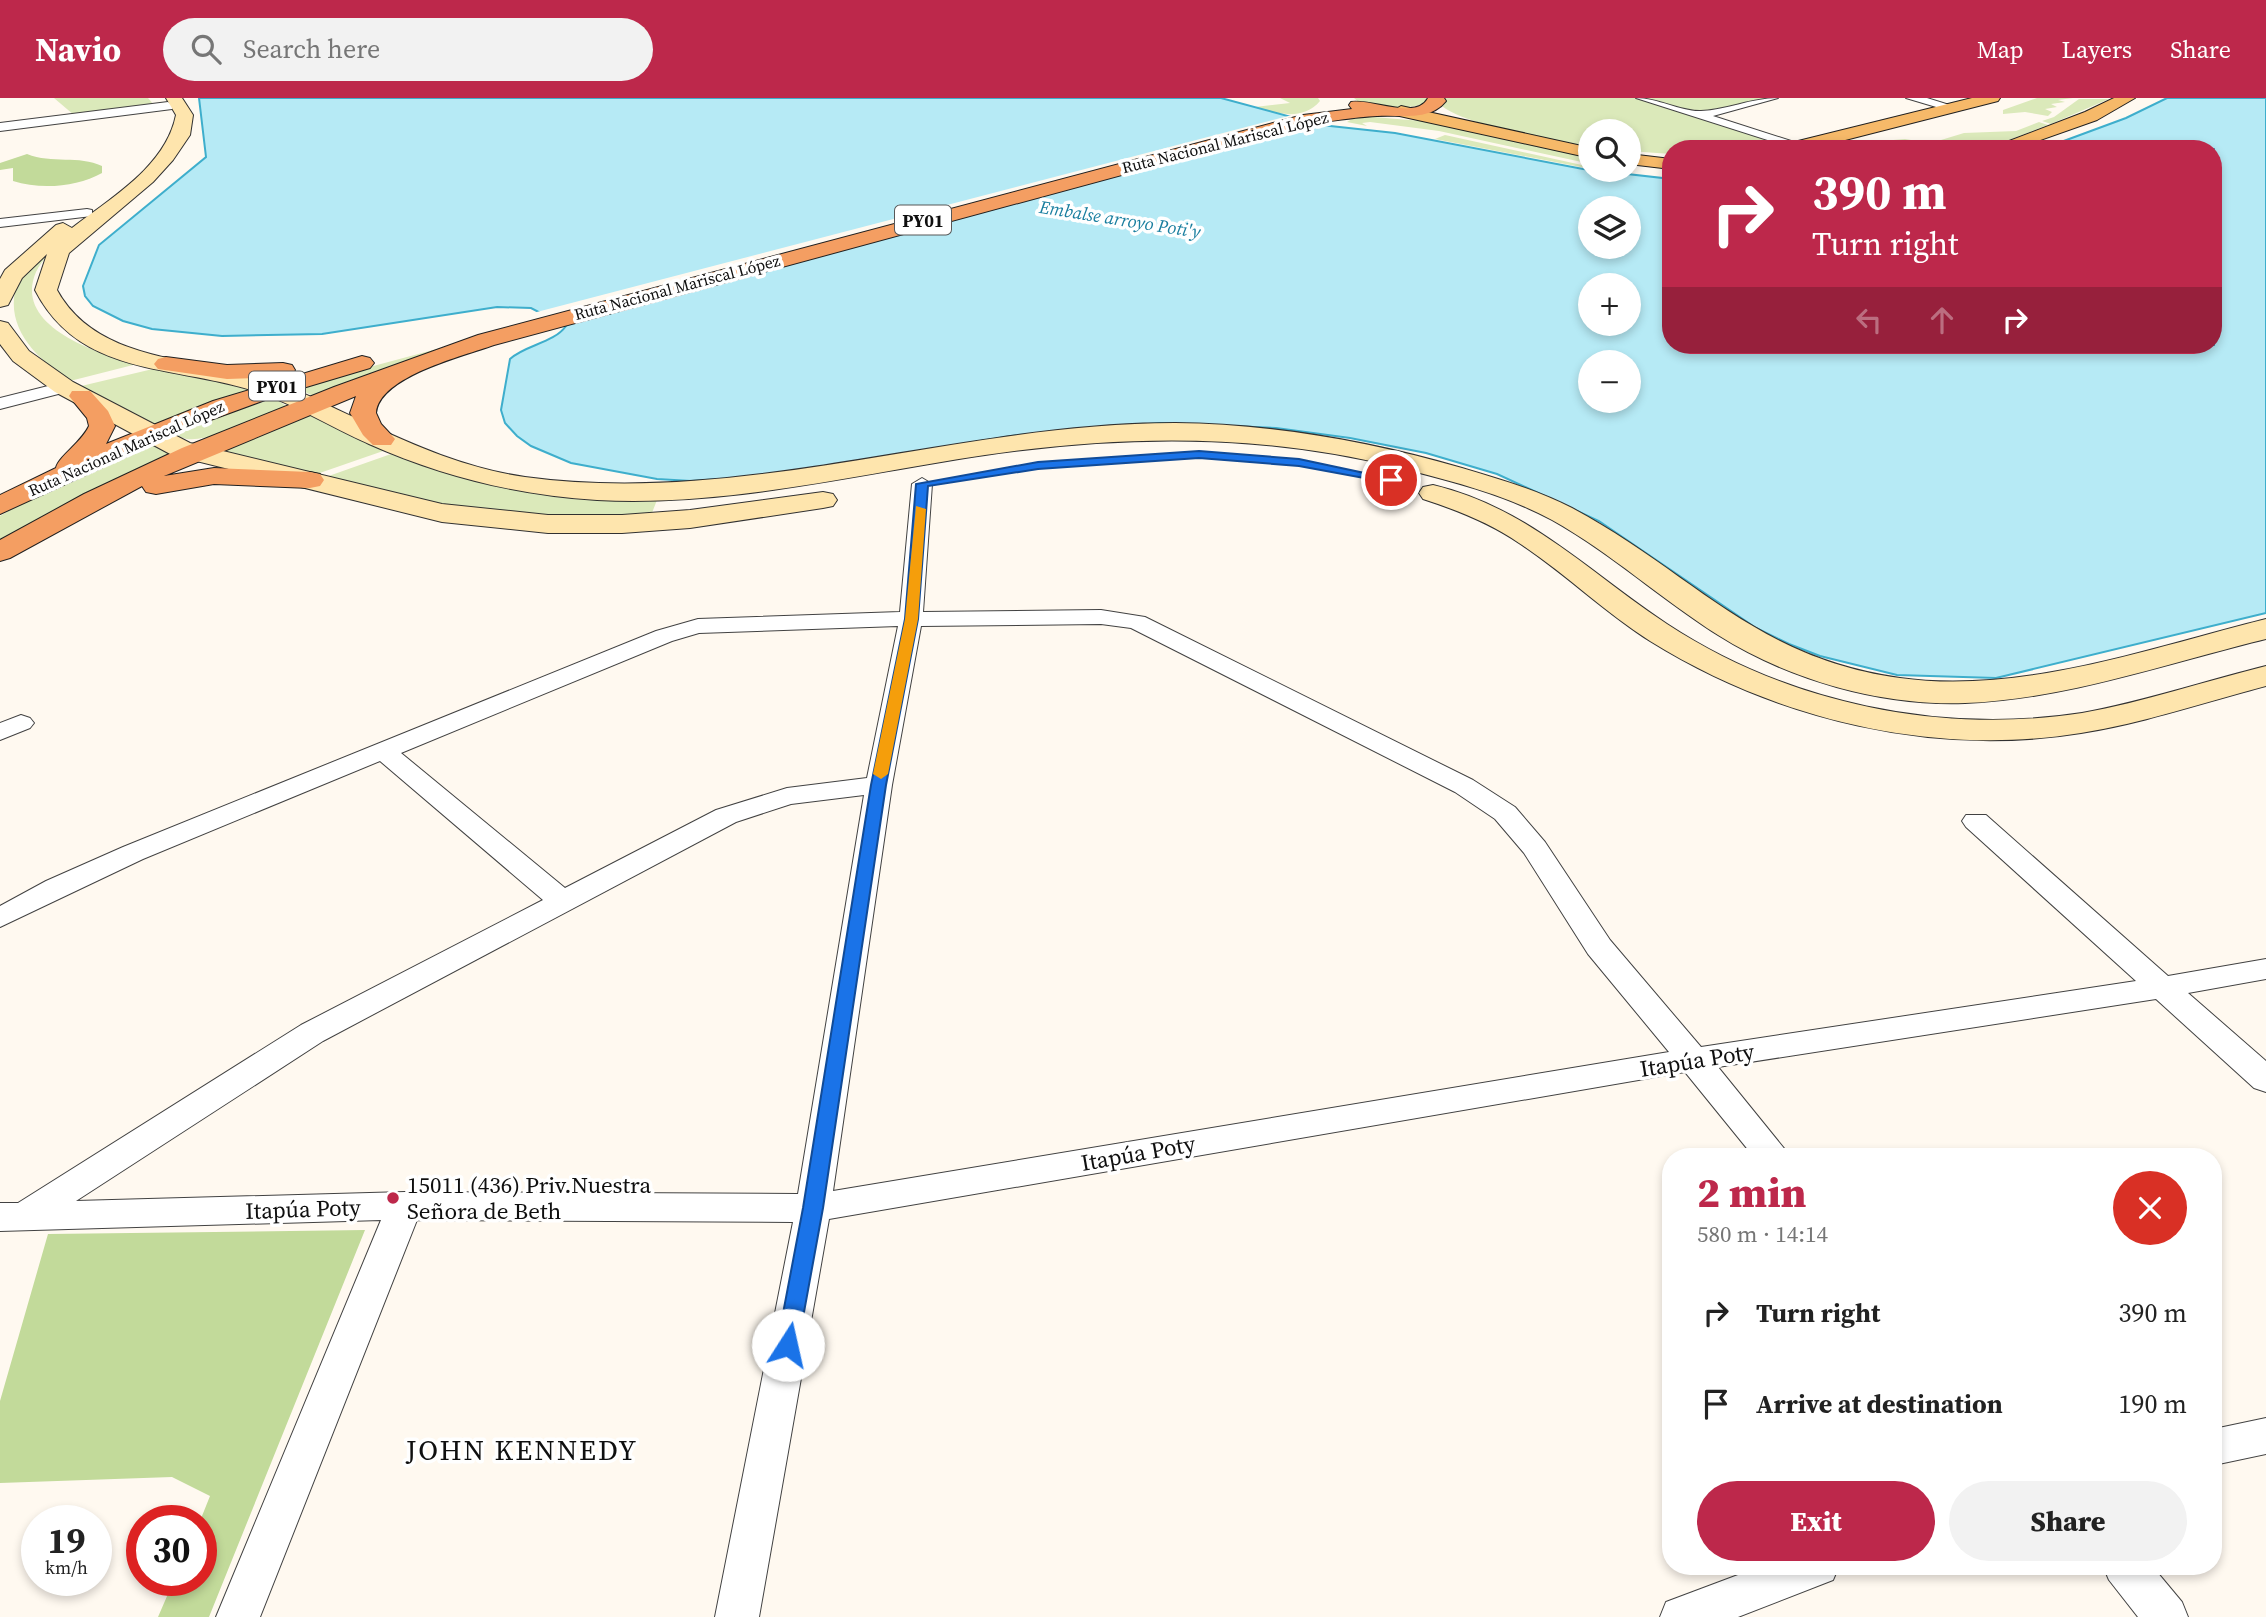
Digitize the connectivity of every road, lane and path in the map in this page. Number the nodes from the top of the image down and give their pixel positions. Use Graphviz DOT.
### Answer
graph roads {
  1 [pos="1642,98"];
  2 [pos="1772,98"];
  3 [pos="1912,98"];
  4 [pos="1992,98"];
  5 [pos="2127,98"];
  6 [pos="1348,99"];
  7 [pos="1437,100"];
  8 [pos="168,101"];
  9 [pos="0,108"];
  10 [pos="1953,108"];
  11 [pos="1392,111"];
  12 [pos="1699,115"];
  13 [pos="1304,118"];
  14 [pos="21,125"];
  15 [pos="0,127"];
  16 [pos="1776,140"];
  17 [pos="1831,140"];
  18 [pos="2023,140"];
  19 [pos="1578,143"];
  20 [pos="1578,150"];
  21 [pos="1641,152"];
  22 [pos="1662,153"];
  23 [pos="1641,160"];
  24 [pos="1662,163"];
  25 [pos="87,213"];
  26 [pos="0,223"];
  27 [pos="3,288"];
  28 [pos="533,322"];
  29 [pos="0,328"];
  30 [pos="381,358"];
  31 [pos="428,359"];
  32 [pos="166,365"];
  33 [pos="73,392"];
  34 [pos="290,396"];
  35 [pos="0,404"];
  36 [pos="382,439"];
  37 [pos="172,443"];
  38 [pos="310,480"];
  39 [pos="922,484"];
  40 [pos="37,487"];
  41 [pos="0,506"];
  42 [pos="0,552"];
  43 [pos="0,568"];
  44 [pos="911,619"];
  45 [pos="2266,629"];
  46 [pos="2266,676"];
  47 [pos="384,752"];
  48 [pos="878,785"];
  49 [pos="1976,821"];
  50 [pos="561,900"];
  51 [pos="0,918"];
  52 [pos="2266,969"];
  53 [pos="2164,987"];
  54 [pos="1691,1060"];
  55 [pos="2266,1080"];
  56 [pos="1766,1148"];
  57 [pos="405,1206"];
  58 [pos="813,1208"];
  59 [pos="12,1217"];
  60 [pos="2266,1436"];
  61 [pos="2222,1445"];
  62 [pos="1794,1575"];
  63 [pos="2131,1575"];
  64 [pos="238,1617"];
  65 [pos="737,1617"];
  66 [pos="1682,1617"];
  67 [pos="2166,1617"];
  1 -- 12 [label="street"];
  2 -- 12 [label="street"];
  3 -- 10 [label="street"];
  4 -- 10 [label="main road"];
  5 -- 18 [label="main road"];
  6 -- 11 [label="highway, Ruta Nacional Mariscal López / PY01"];
  6 -- 13 [label="highway, Ruta Nacional Mariscal López / PY01"];
  7 -- 11 [label="highway, Ruta Nacional Mariscal López / PY01"];
  7 -- 19 [label="main road"];
  8 -- 14 [label="street"];
  8 -- 25 [label="main road"];
  8 -- 32 [label="main road"];
  9 -- 14 [label="street"];
  10 -- 17 [label="main road"];
  11 -- 13 [label="highway, Ruta Nacional Mariscal López / PY01"];
  11 -- 20 [label="main road"];
  12 -- 16 [label="street"];
  13 -- 28 [label="highway, Ruta Nacional Mariscal López / PY01"];
  14 -- 15 [label="street"];
  21 -- 22 [label="main road"];
  23 -- 24 [label="main road"];
  25 -- 26 [label="street"];
  25 -- 27 [label="main road"];
  28 -- 30 [label="highway, Ruta Nacional Mariscal López / PY01"];
  28 -- 31 [label="highway, Ruta Nacional Mariscal López / PY01"];
  29 -- 33 [label="main road"];
  30 -- 32 [label="highway"];
  30 -- 34 [label="highway, Ruta Nacional Mariscal López / PY01"];
  31 -- 34 [label="highway, Ruta Nacional Mariscal López / PY01"];
  31 -- 36 [label="highway"];
  32 -- 33 [label="main road"];
  32 -- 34 [label="main road"];
  33 -- 35 [label="street"];
  33 -- 37 [label="main road"];
  33 -- 40 [label="highway"];
  34 -- 36 [label="main road"];
  34 -- 37 [label="highway, Ruta Nacional Mariscal López / PY01"];
  34 -- 37 [label="highway, Ruta Nacional Mariscal López / PY01"];
  36 -- 45 [label="main road"];
  37 -- 38 [label="main road"];
  37 -- 40 [label="highway, Ruta Nacional Mariscal López / PY01"];
  37 -- 42 [label="highway, Ruta Nacional Mariscal López / PY01"];
  38 -- 39 [label="main road"];
  38 -- 43 [label="highway"];
  39 -- 44 [label="street"];
  39 -- 46 [label="main road"];
  40 -- 41 [label="highway, Ruta Nacional Mariscal López / PY01"];
  44 -- 47 [label="street"];
  44 -- 48 [label="street"];
  44 -- 54 [label="street"];
  47 -- 50 [label="street"];
  47 -- 51 [label="street"];
  48 -- 50 [label="street"];
  48 -- 58 [label="street"];
  49 -- 53 [label="street"];
  50 -- 59 [label="street"];
  52 -- 53 [label="street, Itapúa Poty"];
  53 -- 54 [label="street, Itapúa Poty"];
  53 -- 55 [label="street"];
  54 -- 56 [label="street"];
  54 -- 58 [label="street, Itapúa Poty"];
  57 -- 58 [label="street, Itapúa Poty"];
  57 -- 59 [label="street, Itapúa Poty"];
  57 -- 64 [label="street"];
  58 -- 65 [label="street"];
  60 -- 61 [label="street"];
  62 -- 66 [label="street"];
  63 -- 67 [label="street"];
}
